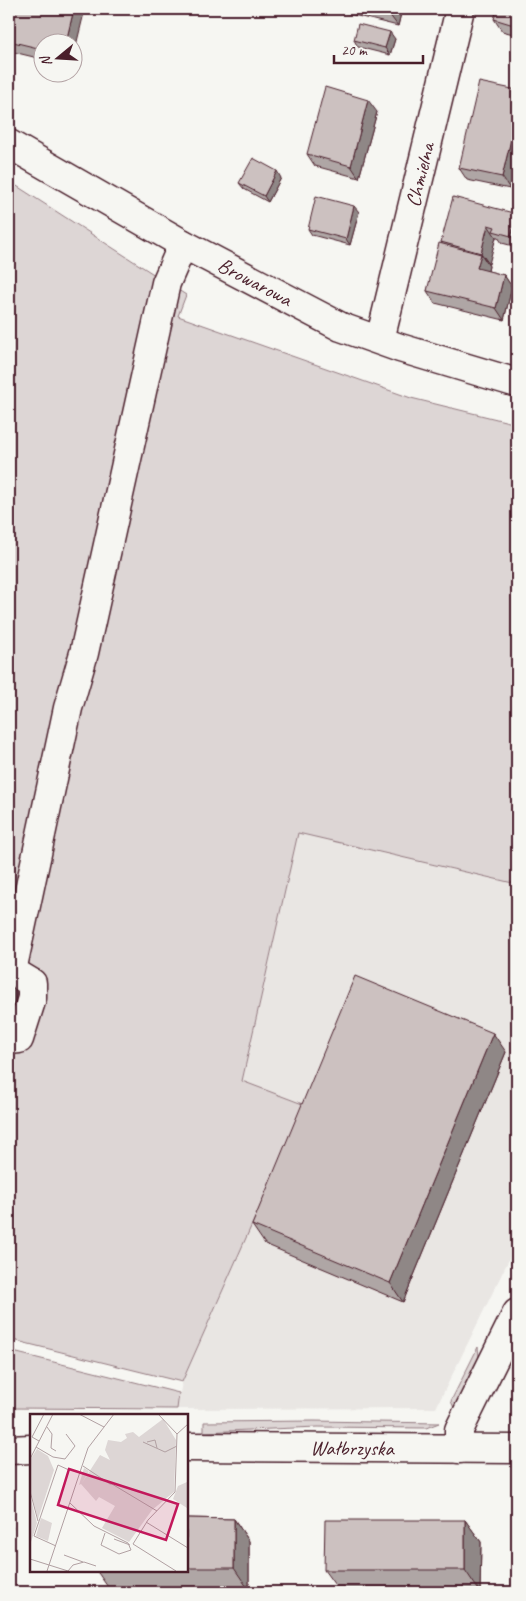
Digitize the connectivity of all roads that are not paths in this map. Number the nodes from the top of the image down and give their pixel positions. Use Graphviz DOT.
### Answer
graph roads {
  1 [pos="460,9"];
  2 [pos="9,144"];
  3 [pos="183,244"];
  4 [pos="380,340"];
  5 [pos="517,383"];
  6 [pos="11,971"];
  7 [pos="9,1040"];
  8 [pos="517,1313"];
  9 [pos="188,1447"];
  10 [pos="30,1449"];
  11 [pos="459,1449"];
  12 [pos="517,1449"];
  13 [pos="9,1450"];
  1 -- 4 [label="street, Chmielna"];
  2 -- 3 [label="street, Browarowa"];
  3 -- 4 [label="street, Browarowa"];
  3 -- 6 [label="street"];
  4 -- 5 [label="street, Browarowa"];
  6 -- 7 [label="street"];
  8 -- 11 [label="street"];
  9 -- 11 [label="street, Wałbrzyska"];
  10 -- 13 [label="street"];
  11 -- 12 [label="street, Wałbrzyska"];
}
